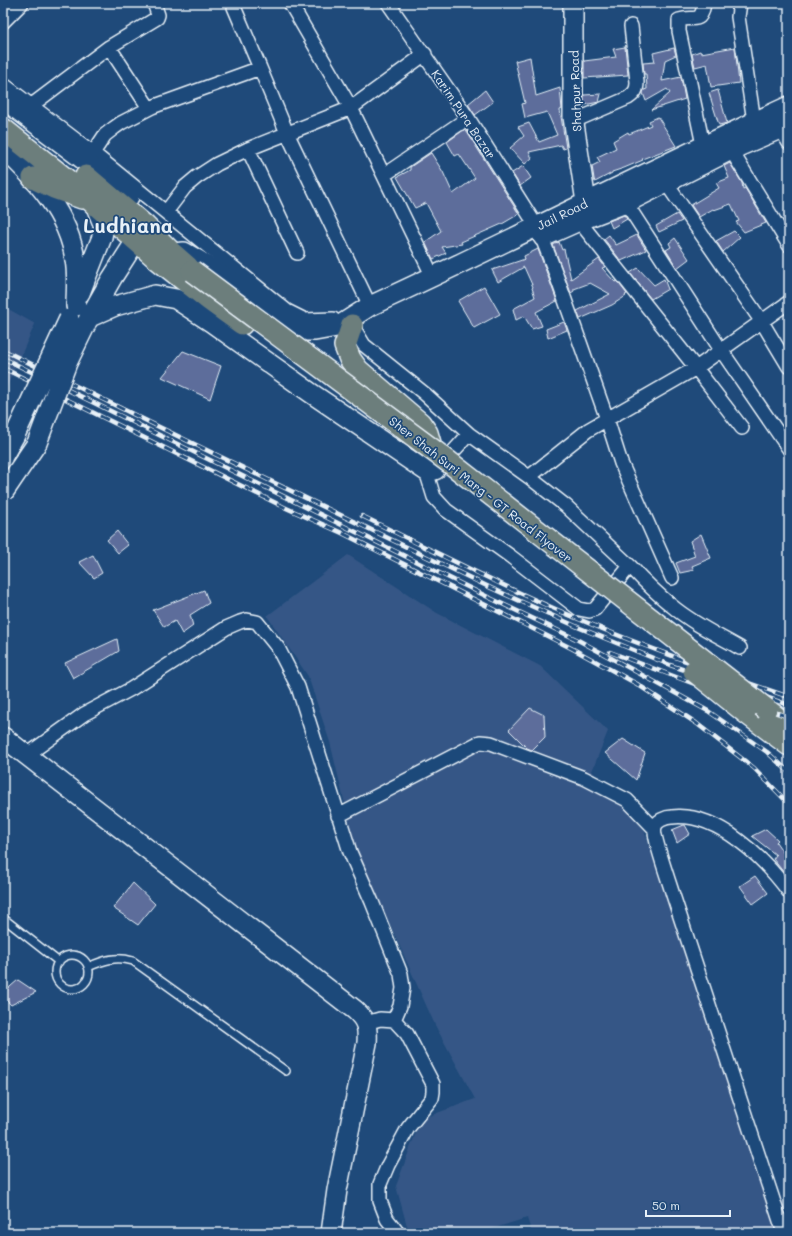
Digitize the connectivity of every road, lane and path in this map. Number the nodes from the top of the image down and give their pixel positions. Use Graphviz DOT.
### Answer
graph roads {
  1 [pos="22,3"];
  2 [pos="154,3"];
  3 [pos="290,3"];
  4 [pos="388,3"];
  5 [pos="573,3"];
  6 [pos="704,3"];
  7 [pos="740,3"];
  8 [pos="234,7"];
  9 [pos="3,22"];
  10 [pos="631,26"];
  11 [pos="109,47"];
  12 [pos="425,54"];
  13 [pos="260,68"];
  14 [pos="3,84"];
  15 [pos="3,99"];
  16 [pos="32,105"];
  17 [pos="789,106"];
  18 [pos="149,108"];
  19 [pos="351,108"];
  20 [pos="3,112"];
  21 [pos="468,118"];
  22 [pos="574,121"];
  23 [pos="754,121"];
  24 [pos="3,129"];
  25 [pos="786,132"];
  26 [pos="287,133"];
  27 [pos="703,145"];
  28 [pos="3,148"];
  29 [pos="248,149"];
  30 [pos="731,150"];
  31 [pos="93,153"];
  32 [pos="384,175"];
  33 [pos="33,178"];
  34 [pos="666,183"];
  35 [pos="129,197"];
  36 [pos="94,202"];
  37 [pos="586,202"];
  38 [pos="626,203"];
  39 [pos="166,212"];
  40 [pos="579,221"];
  41 [pos="119,224"];
  42 [pos="539,232"];
  43 [pos="141,233"];
  44 [pos="789,245"];
  45 [pos="172,253"];
  46 [pos="297,253"];
  47 [pos="433,277"];
  48 [pos="789,302"];
  49 [pos="370,306"];
  50 [pos="80,309"];
  51 [pos="216,315"];
  52 [pos="762,322"];
  53 [pos="346,330"];
  54 [pos="721,350"];
  55 [pos="789,367"];
  56 [pos="696,368"];
  57 [pos="607,419"];
  58 [pos="742,428"];
  59 [pos="469,434"];
  60 [pos="789,449"];
  61 [pos="432,450"];
  62 [pos="3,456"];
  63 [pos="431,471"];
  64 [pos="529,477"];
  65 [pos="3,493"];
  66 [pos="630,566"];
  67 [pos="672,578"];
  68 [pos="740,648"];
  69 [pos="789,727"];
  70 [pos="3,737"];
  71 [pos="789,745"];
  72 [pos="26,755"];
  73 [pos="338,816"];
  74 [pos="654,828"];
  75 [pos="789,892"];
  76 [pos="3,918"];
  77 [pos="58,962"];
  78 [pos="88,967"];
  79 [pos="394,1020"];
  80 [pos="366,1023"];
  81 [pos="286,1071"];
  82 [pos="331,1233"];
  83 [pos="398,1233"];
  84 [pos="784,1233"];
  1 -- 9 [label="street"];
  2 -- 11 [label="street"];
  3 -- 19 [label="street"];
  4 -- 12 [label="street, Karim Pura Bazar"];
  5 -- 22 [label="street, Shahpur Road"];
  6 -- 27 [label="street"];
  7 -- 23 [label="street"];
  8 -- 13 [label="street"];
  10 -- 22 [label="street"];
  11 -- 16 [label="street"];
  11 -- 18 [label="street"];
  12 -- 19 [label="street"];
  12 -- 21 [label="street, Karim Pura Bazar"];
  13 -- 18 [label="street"];
  13 -- 26 [label="street"];
  14 -- 16 [label="street"];
  15 -- 35 [label="street"];
  16 -- 31 [label="street"];
  17 -- 23 [label="street, Jail Road"];
  18 -- 31 [label="street"];
  19 -- 26 [label="street"];
  19 -- 32 [label="street"];
  20 -- 43 [label="main road"];
  21 -- 32 [label="street"];
  21 -- 42 [label="street, Karim Pura Bazar"];
  22 -- 37 [label="street, Shahpur Road"];
  23 -- 27 [label="street, Jail Road"];
  24 -- 36 [label="main road"];
  25 -- 30 [label="street, Jail Road"];
  26 -- 29 [label="street"];
  26 -- 49 [label="street"];
  27 -- 37 [label="street, Jail Road"];
  28 -- 33 [label="street"];
  29 -- 39 [label="street"];
  29 -- 46 [label="street"];
  30 -- 34 [label="street, Jail Road"];
  30 -- 44 [label="street"];
  31 -- 39 [label="street"];
  32 -- 47 [label="street"];
  33 -- 36 [label="main road"];
  33 -- 50 [label="street"];
  34 -- 38 [label="street, Jail Road"];
  34 -- 52 [label="street"];
  35 -- 43 [label="main road"];
  36 -- 41 [label="main road"];
  36 -- 50 [label="street"];
  37 -- 42 [label="street, Jail Road"];
  38 -- 40 [label="street, Jail Road"];
  38 -- 54 [label="street"];
  39 -- 53 [label="street"];
  40 -- 42 [label="street, Jail Road"];
  40 -- 56 [label="street"];
  41 -- 43 [label="main road"];
  41 -- 50 [label="street"];
  42 -- 47 [label="street, Jail Road"];
  42 -- 53 [label="street, Jail Road"];
  42 -- 57 [label="street, Karim Pura Bazar"];
  43 -- 45 [label="main road, Sher Shah Suri Marg - GT Road Flyover"];
  43 -- 50 [label="street"];
  43 -- 51 [label="main road, Sher Shah Suri Marg - GT Road Flyover"];
  45 -- 53 [label="street"];
  45 -- 61 [label="main road, Sher Shah Suri Marg - GT Road Flyover, bridge"];
  47 -- 49 [label="street, Jail Road"];
  48 -- 52 [label="street"];
  49 -- 53 [label="street, Jail Road"];
  50 -- 51 [label="street"];
  50 -- 62 [label="street, bridge"];
  50 -- 65 [label="street, bridge"];
  51 -- 63 [label="street"];
  51 -- 71 [label="main road, Sher Shah Suri Marg - GT Road Flyover, bridge"];
  52 -- 54 [label="street"];
  52 -- 55 [label="street"];
  53 -- 59 [label="street"];
  53 -- 61 [label="main road"];
  54 -- 56 [label="street"];
  54 -- 60 [label="street"];
  56 -- 57 [label="street"];
  56 -- 58 [label="street"];
  57 -- 64 [label="street"];
  57 -- 67 [label="street, Karim Pura Bazar"];
  59 -- 63 [label="street"];
  59 -- 64 [label="street"];
  61 -- 69 [label="main road, Sher Shah Suri Marg - GT Road Flyover, bridge"];
  63 -- 66 [label="street"];
  64 -- 66 [label="street"];
  66 -- 68 [label="street"];
  70 -- 72 [label="street"];
  72 -- 73 [label="street"];
  72 -- 80 [label="street"];
  73 -- 74 [label="street"];
  73 -- 79 [label="street"];
  74 -- 75 [label="street"];
  74 -- 84 [label="street"];
  76 -- 77 [label="lane"];
  77 -- 78 [label="lane"];
  77 -- 78 [label="lane"];
  78 -- 81 [label="lane"];
  79 -- 80 [label="street"];
  79 -- 83 [label="street"];
  80 -- 82 [label="street"];
}
